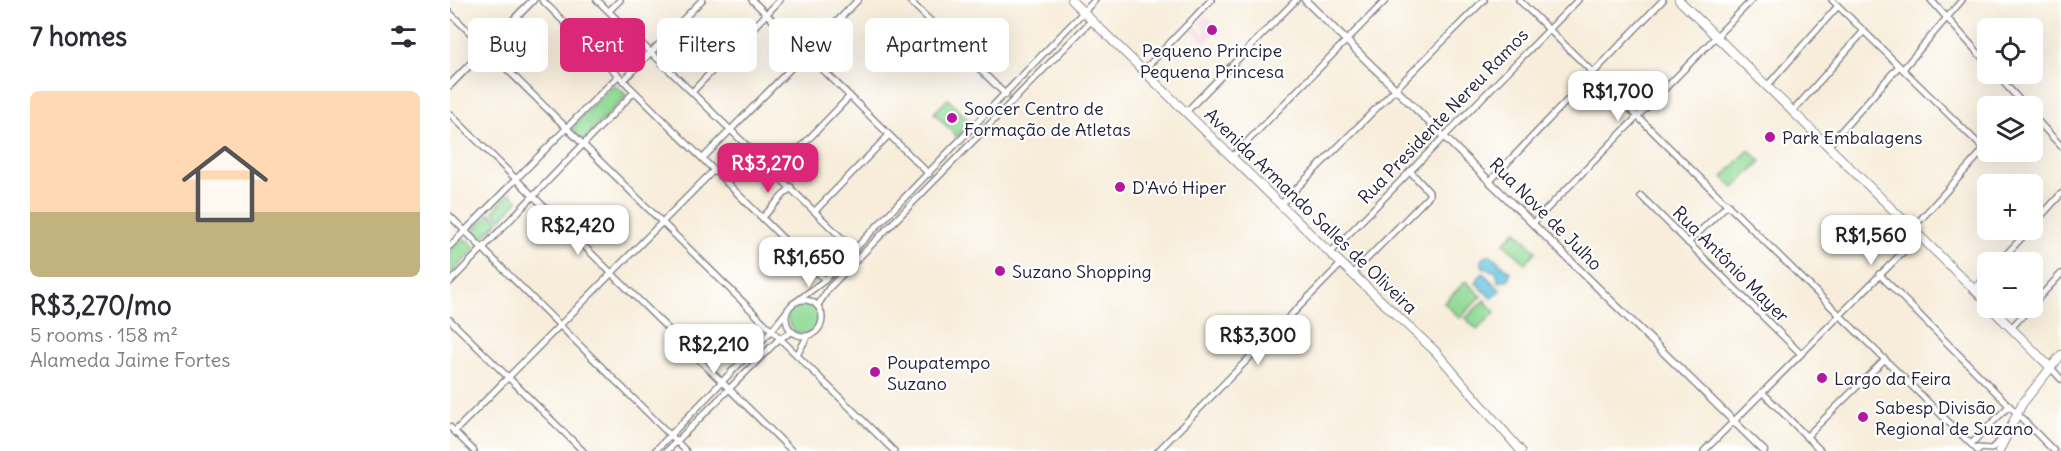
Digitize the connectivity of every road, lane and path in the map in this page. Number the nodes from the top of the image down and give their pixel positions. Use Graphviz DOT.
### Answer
graph roads {
  1 [pos="533,0"];
  2 [pos="542,0"];
  3 [pos="597,0"];
  4 [pos="620,0"];
  5 [pos="702,0"];
  6 [pos="752,0"];
  7 [pos="780,0"];
  8 [pos="858,0"];
  9 [pos="909,0"];
  10 [pos="1071,0"];
  11 [pos="1095,0"];
  12 [pos="1211,0"];
  13 [pos="1296,0"];
  14 [pos="1305,0"];
  15 [pos="1386,0"];
  16 [pos="1484,0"];
  17 [pos="1520,0"];
  18 [pos="1578,0"];
  19 [pos="1663,0"];
  20 [pos="1679,0"];
  21 [pos="1752,0"];
  22 [pos="1832,0"];
  23 [pos="1931,0"];
  24 [pos="1962,0"];
  25 [pos="1838,6"];
  26 [pos="609,11"];
  27 [pos="1084,12"];
  28 [pos="450,13"];
  29 [pos="766,14"];
  30 [pos="515,18"];
  31 [pos="770,18"];
  32 [pos="840,18"];
  33 [pos="1947,18"];
  34 [pos="1092,20"];
  35 [pos="1550,29"];
  36 [pos="468,30"];
  37 [pos="1864,31"];
  38 [pos="1717,37"];
  39 [pos="1346,40"];
  40 [pos="651,51"];
  41 [pos="1977,52"];
  42 [pos="468,66"];
  43 [pos="1901,68"];
  44 [pos="1144,70"];
  45 [pos="510,72"];
  46 [pos="787,72"];
  47 [pos="825,72"];
  48 [pos="1595,73"];
  49 [pos="620,78"];
  50 [pos="2005,84"];
  51 [pos="450,85"];
  52 [pos="1767,86"];
  53 [pos="1396,90"];
  54 [pos="634,92"];
  55 [pos="693,92"];
  56 [pos="1006,95"];
  57 [pos="850,96"];
  58 [pos="2015,96"];
  59 [pos="1187,111"];
  60 [pos="1793,111"];
  61 [pos="450,114"];
  62 [pos="1640,117"];
  63 [pos="2043,127"];
  64 [pos="566,129"];
  65 [pos="731,129"];
  66 [pos="889,135"];
  67 [pos="1445,136"];
  68 [pos="1977,139"];
  69 [pos="584,145"];
  70 [pos="1828,146"];
  71 [pos="2061,146"];
  72 [pos="1233,156"];
  73 [pos="1977,157"];
  74 [pos="703,158"];
  75 [pos="714,170"];
  76 [pos="1410,171"];
  77 [pos="776,173"];
  78 [pos="929,174"];
  79 [pos="517,180"];
  80 [pos="1490,181"];
  81 [pos="791,187"];
  82 [pos="2061,194"];
  83 [pos="532,195"];
  84 [pos="1641,196"];
  85 [pos="1281,204"];
  86 [pos="1728,204"];
  87 [pos="815,211"];
  88 [pos="2043,214"];
  89 [pos="450,216"];
  90 [pos="762,217"];
  91 [pos="663,223"];
  92 [pos="1533,223"];
  93 [pos="1912,229"];
  94 [pos="465,231"];
  95 [pos="1919,236"];
  96 [pos="2020,240"];
  97 [pos="1688,243"];
  98 [pos="450,246"];
  99 [pos="482,248"];
  100 [pos="854,250"];
  101 [pos="2008,252"];
  102 [pos="1330,253"];
  103 [pos="1341,264"];
  104 [pos="613,274"];
  105 [pos="1352,274"];
  106 [pos="1879,274"];
  107 [pos="2061,274"];
  108 [pos="825,280"];
  109 [pos="450,282"];
  110 [pos="1977,287"];
  111 [pos="1974,290"];
  112 [pos="1977,293"];
  113 [pos="2043,293"];
  114 [pos="795,302"];
  115 [pos="818,305"];
  116 [pos="787,311"];
  117 [pos="1839,313"];
  118 [pos="2001,318"];
  119 [pos="2020,318"];
  120 [pos="450,320"];
  121 [pos="560,326"];
  122 [pos="2011,328"];
  123 [pos="772,330"];
  124 [pos="792,332"];
  125 [pos="807,337"];
  126 [pos="780,338"];
  127 [pos="1801,354"];
  128 [pos="797,355"];
  129 [pos="2061,355"];
  130 [pos="1885,359"];
  131 [pos="2050,367"];
  132 [pos="510,378"];
  133 [pos="2061,379"];
  134 [pos="723,382"];
  135 [pos="730,389"];
  136 [pos="1762,392"];
  137 [pos="2009,406"];
  138 [pos="2016,413"];
  139 [pos="1733,422"];
  140 [pos="452,429"];
  141 [pos="2006,432"];
  142 [pos="670,435"];
  143 [pos="1806,437"];
  144 [pos="676,442"];
  145 [pos="1975,447"];
  146 [pos="474,451"];
  147 [pos="583,451"];
  148 [pos="655,451"];
  149 [pos="667,451"];
  150 [pos="686,451"];
  151 [pos="792,451"];
  152 [pos="894,451"];
  153 [pos="1158,451"];
  154 [pos="1521,451"];
  155 [pos="1704,451"];
  156 [pos="1764,451"];
  157 [pos="1821,451"];
  158 [pos="1999,451"];
  159 [pos="2054,451"];
  1 -- 30 [label="street"];
  2 -- 49 [label="street"];
  3 -- 26 [label="street"];
  4 -- 26 [label="street"];
  5 -- 40 [label="street"];
  6 -- 29 [label="street"];
  7 -- 29 [label="street"];
  8 -- 32 [label="street"];
  9 -- 56 [label="street"];
  10 -- 27 [label="main road, Avenida Armando Salles de Oliveira"];
  11 -- 27 [label="street"];
  12 -- 44 [label="street"];
  13 -- 59 [label="street"];
  14 -- 39 [label="street, Rua Nove de Julho"];
  15 -- 39 [label="street"];
  16 -- 53 [label="street"];
  17 -- 35 [label="street"];
  18 -- 35 [label="street, Rua Presidente Nereu Ramos"];
  19 -- 48 [label="street"];
  20 -- 38 [label="main road"];
  21 -- 38 [label="street"];
  22 -- 25 [label="street"];
  23 -- 33 [label="street"];
  24 -- 33 [label="street"];
  25 -- 37 [label="street"];
  25 -- 52 [label="street"];
  26 -- 40 [label="street"];
  27 -- 34 [label="main road, Avenida Armando Salles de Oliveira"];
  27 -- 56 [label="street"];
  28 -- 36 [label="street"];
  29 -- 31 [label="street"];
  29 -- 55 [label="street"];
  33 -- 41 [label="street"];
  33 -- 43 [label="street"];
  34 -- 44 [label="main road, Avenida Armando Salles de Oliveira"];
  34 -- 115 [label="street"];
  35 -- 48 [label="street"];
  35 -- 67 [label="street, Rua Presidente Nereu Ramos"];
  37 -- 43 [label="street"];
  37 -- 60 [label="street"];
  38 -- 52 [label="main road"];
  38 -- 62 [label="street"];
  39 -- 53 [label="street, Rua Nove de Julho"];
  39 -- 72 [label="street"];
  40 -- 49 [label="street"];
  40 -- 55 [label="street"];
  42 -- 51 [label="street"];
  43 -- 68 [label="street"];
  43 -- 70 [label="street"];
  44 -- 59 [label="main road, Avenida Armando Salles de Oliveira"];
  45 -- 64 [label="street"];
  46 -- 65 [label="street"];
  47 -- 57 [label="street"];
  48 -- 62 [label="street"];
  48 -- 80 [label="street"];
  49 -- 54 [label="street"];
  49 -- 64 [label="street"];
  50 -- 58 [label="street"];
  52 -- 60 [label="main road"];
  53 -- 67 [label="street, Rua Nove de Julho"];
  53 -- 85 [label="street"];
  54 -- 69 [label="street"];
  54 -- 74 [label="street"];
  55 -- 65 [label="street"];
  56 -- 78 [label="street"];
  57 -- 66 [label="street"];
  57 -- 77 [label="street"];
  59 -- 72 [label="main road, Avenida Armando Salles de Oliveira"];
  60 -- 70 [label="main road"];
  61 -- 79 [label="street"];
  62 -- 86 [label="street"];
  62 -- 92 [label="street"];
  63 -- 71 [label="street"];
  64 -- 69 [label="street"];
  64 -- 79 [label="street"];
  65 -- 74 [label="street"];
  65 -- 77 [label="street"];
  66 -- 78 [label="street"];
  66 -- 87 [label="street"];
  67 -- 76 [label="street, Rua Presidente Nereu Ramos"];
  67 -- 80 [label="street, Rua Nove de Julho"];
  69 -- 83 [label="street"];
  69 -- 91 [label="street"];
  70 -- 93 [label="main road"];
  72 -- 85 [label="main road, Avenida Armando Salles de Oliveira"];
  73 -- 93 [label="street"];
  74 -- 75 [label="street"];
  75 -- 90 [label="street"];
  75 -- 91 [label="street"];
  76 -- 102 [label="street, Rua Presidente Nereu Ramos"];
  76 -- 105 [label="street"];
  77 -- 81 [label="street"];
  78 -- 100 [label="street"];
  79 -- 83 [label="street"];
  79 -- 94 [label="street"];
  80 -- 92 [label="street, Rua Nove de Julho"];
  81 -- 87 [label="street"];
  81 -- 90 [label="street"];
  82 -- 88 [label="street"];
  83 -- 99 [label="street"];
  83 -- 104 [label="street"];
  84 -- 97 [label="street, Rua Antônio Mayer"];
  85 -- 102 [label="main road, Avenida Armando Salles de Oliveira"];
  86 -- 97 [label="street"];
  86 -- 117 [label="street"];
  87 -- 100 [label="street"];
  89 -- 94 [label="street"];
  90 -- 108 [label="street"];
  91 -- 104 [label="street"];
  91 -- 123 [label="street"];
  92 -- 139 [label="street, Rua Nove de Julho"];
  93 -- 95 [label="main road"];
  94 -- 98 [label="street"];
  94 -- 99 [label="street"];
  95 -- 106 [label="street"];
  95 -- 111 [label="main road"];
  96 -- 101 [label="street"];
  97 -- 127 [label="street, Rua Antônio Mayer"];
  99 -- 109 [label="street"];
  99 -- 121 [label="street"];
  100 -- 108 [label="street"];
  102 -- 103 [label="main road, Avenida Armando Salles de Oliveira"];
  103 -- 105 [label="main road, Avenida Armando Salles de Oliveira"];
  103 -- 153 [label="street"];
  104 -- 121 [label="street"];
  104 -- 134 [label="street"];
  105 -- 154 [label="main road, Avenida Armando Salles de Oliveira"];
  106 -- 117 [label="street"];
  106 -- 137 [label="street"];
  107 -- 113 [label="street"];
  108 -- 114 [label="street"];
  110 -- 111 [label="street"];
  111 -- 112 [label="main road"];
  114 -- 115 [label="street"];
  114 -- 116 [label="street"];
  115 -- 125 [label="street"];
  116 -- 123 [label="street"];
  116 -- 124 [label="street"];
  117 -- 127 [label="street"];
  117 -- 130 [label="street"];
  118 -- 122 [label="main road"];
  119 -- 122 [label="street"];
  120 -- 132 [label="street"];
  121 -- 132 [label="street"];
  121 -- 142 [label="street"];
  122 -- 131 [label="main road"];
  123 -- 126 [label="street"];
  123 -- 134 [label="street"];
  124 -- 125 [label="street"];
  124 -- 126 [label="street"];
  125 -- 128 [label="street"];
  126 -- 128 [label="street"];
  126 -- 135 [label="street"];
  127 -- 136 [label="street"];
  128 -- 152 [label="street"];
  129 -- 131 [label="main road"];
  130 -- 143 [label="street"];
  130 -- 145 [label="street"];
  131 -- 133 [label="street"];
  131 -- 138 [label="main road"];
  132 -- 140 [label="street"];
  132 -- 147 [label="street"];
  134 -- 135 [label="street"];
  134 -- 142 [label="street"];
  135 -- 144 [label="street"];
  135 -- 151 [label="street"];
  136 -- 139 [label="street"];
  136 -- 143 [label="street"];
  137 -- 138 [label="street"];
  137 -- 145 [label="street"];
  138 -- 141 [label="main road"];
  138 -- 159 [label="street"];
  139 -- 155 [label="street"];
  139 -- 156 [label="street, Rua Nove de Julho"];
  140 -- 146 [label="street"];
  141 -- 145 [label="street"];
  141 -- 158 [label="main road"];
  142 -- 144 [label="street"];
  142 -- 148 [label="street"];
  143 -- 157 [label="street"];
  144 -- 149 [label="street"];
  144 -- 150 [label="street"];
}
